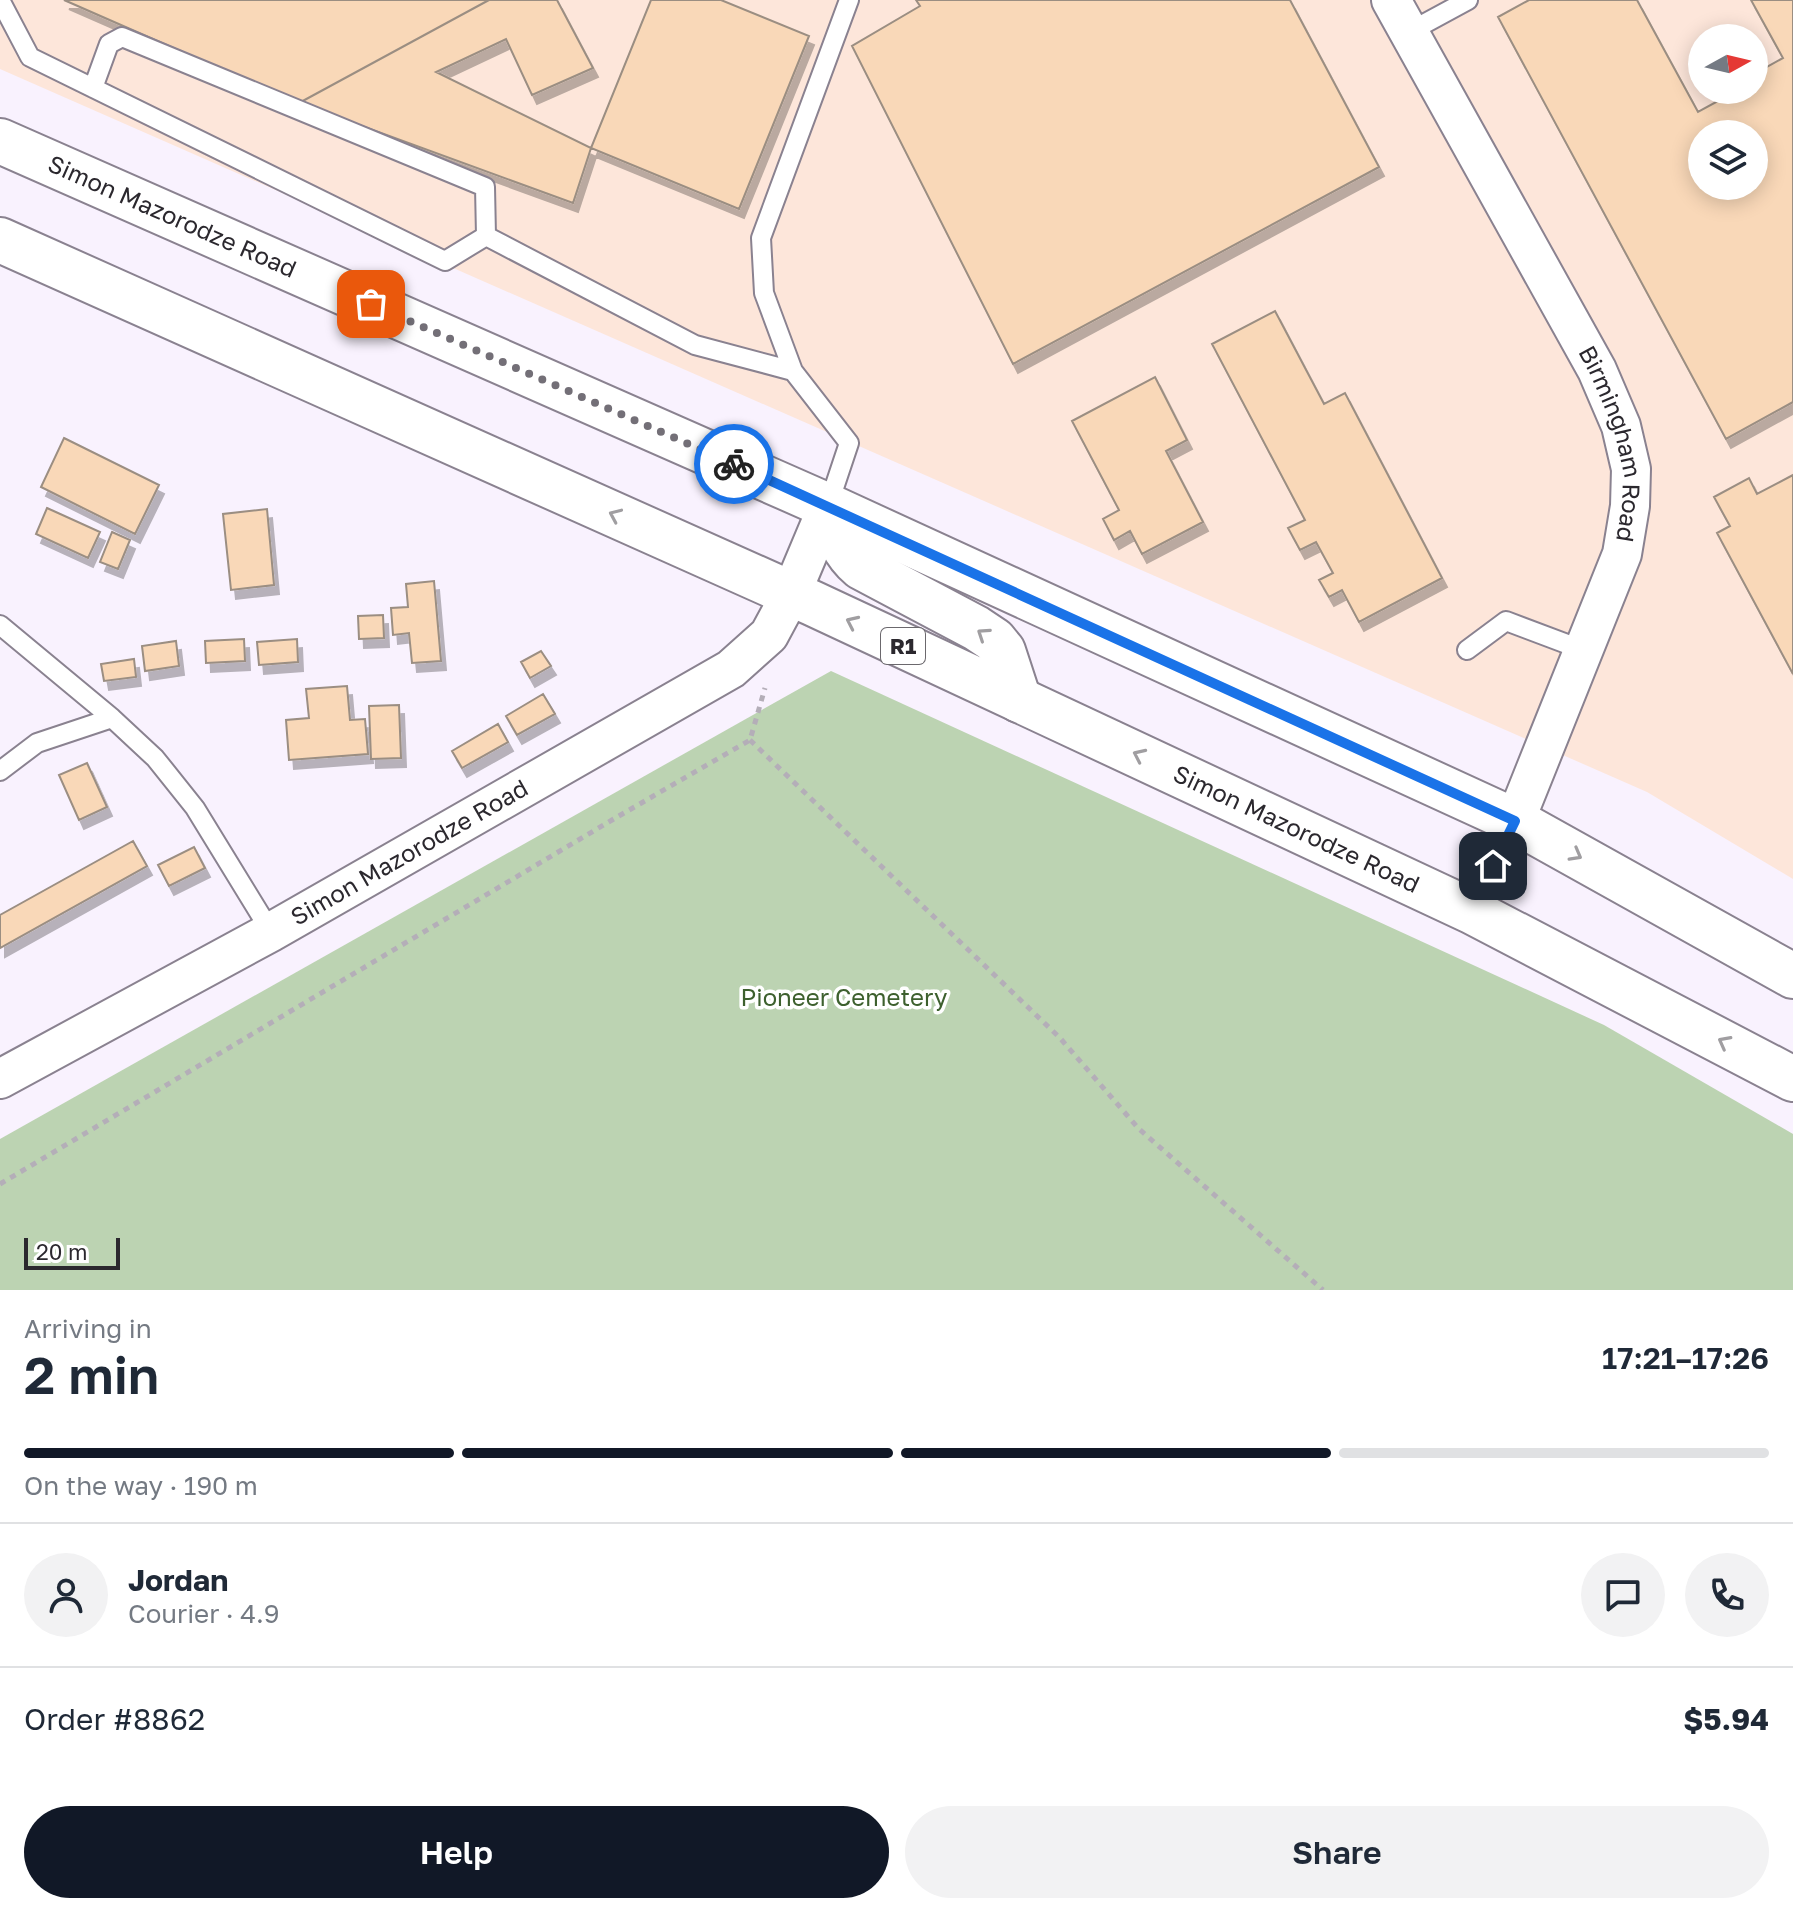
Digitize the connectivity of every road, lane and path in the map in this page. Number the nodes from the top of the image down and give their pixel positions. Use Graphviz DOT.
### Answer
graph roads {
  1 [pos="0,0"];
  2 [pos="849,0"];
  3 [pos="1468,0"];
  4 [pos="1400,16"];
  5 [pos="93,88"];
  6 [pos="0,141"];
  7 [pos="486,236"];
  8 [pos="0,240"];
  9 [pos="793,371"];
  10 [pos="828,506"];
  11 [pos="791,594"];
  12 [pos="0,625"];
  13 [pos="1467,650"];
  14 [pos="1583,650"];
  15 [pos="767,682"];
  16 [pos="1019,700"];
  17 [pos="112,718"];
  18 [pos="750,740"];
  19 [pos="0,771"];
  20 [pos="1515,821"];
  21 [pos="1471,911"];
  22 [pos="271,932"];
  23 [pos="1793,976"];
  24 [pos="0,1079"];
  25 [pos="1793,1079"];
  26 [pos="0,1184"];
  27 [pos="1323,1290"];
  1 -- 5 [label="lane"];
  2 -- 9 [label="lane"];
  3 -- 4 [label="lane"];
  4 -- 14 [label="street, Birmingham Road"];
  5 -- 7 [label="lane"];
  5 -- 7 [label="lane"];
  6 -- 10 [label="highway, Simon Mazorodze Road"];
  7 -- 9 [label="lane"];
  11 -- 8 [label="highway, Simon Mazorodze Road / R1, one-way"];
  9 -- 10 [label="lane"];
  10 -- 11 [label="street, Simon Mazorodze Road"];
  16 -- 10 [label="highway, one-way"];
  10 -- 20 [label="highway, Simon Mazorodze Road"];
  16 -- 11 [label="highway, Simon Mazorodze Road / R1, one-way"];
  11 -- 22 [label="street, Simon Mazorodze Road"];
  12 -- 17 [label="lane"];
  13 -- 14 [label="lane"];
  14 -- 20 [label="street, Birmingham Road"];
  15 -- 18 [label="path"];
  21 -- 16 [label="highway, Simon Mazorodze Road / R1, one-way"];
  17 -- 19 [label="lane"];
  17 -- 22 [label="lane"];
  18 -- 26 [label="path"];
  18 -- 27 [label="path"];
  20 -- 21 [label="street, Birmingham Road"];
  20 -- 23 [label="highway, Simon Mazorodze Road, one-way"];
  25 -- 21 [label="highway, Simon Mazorodze Road / R1, one-way"];
  22 -- 24 [label="street, Simon Mazorodze Road"];
}
